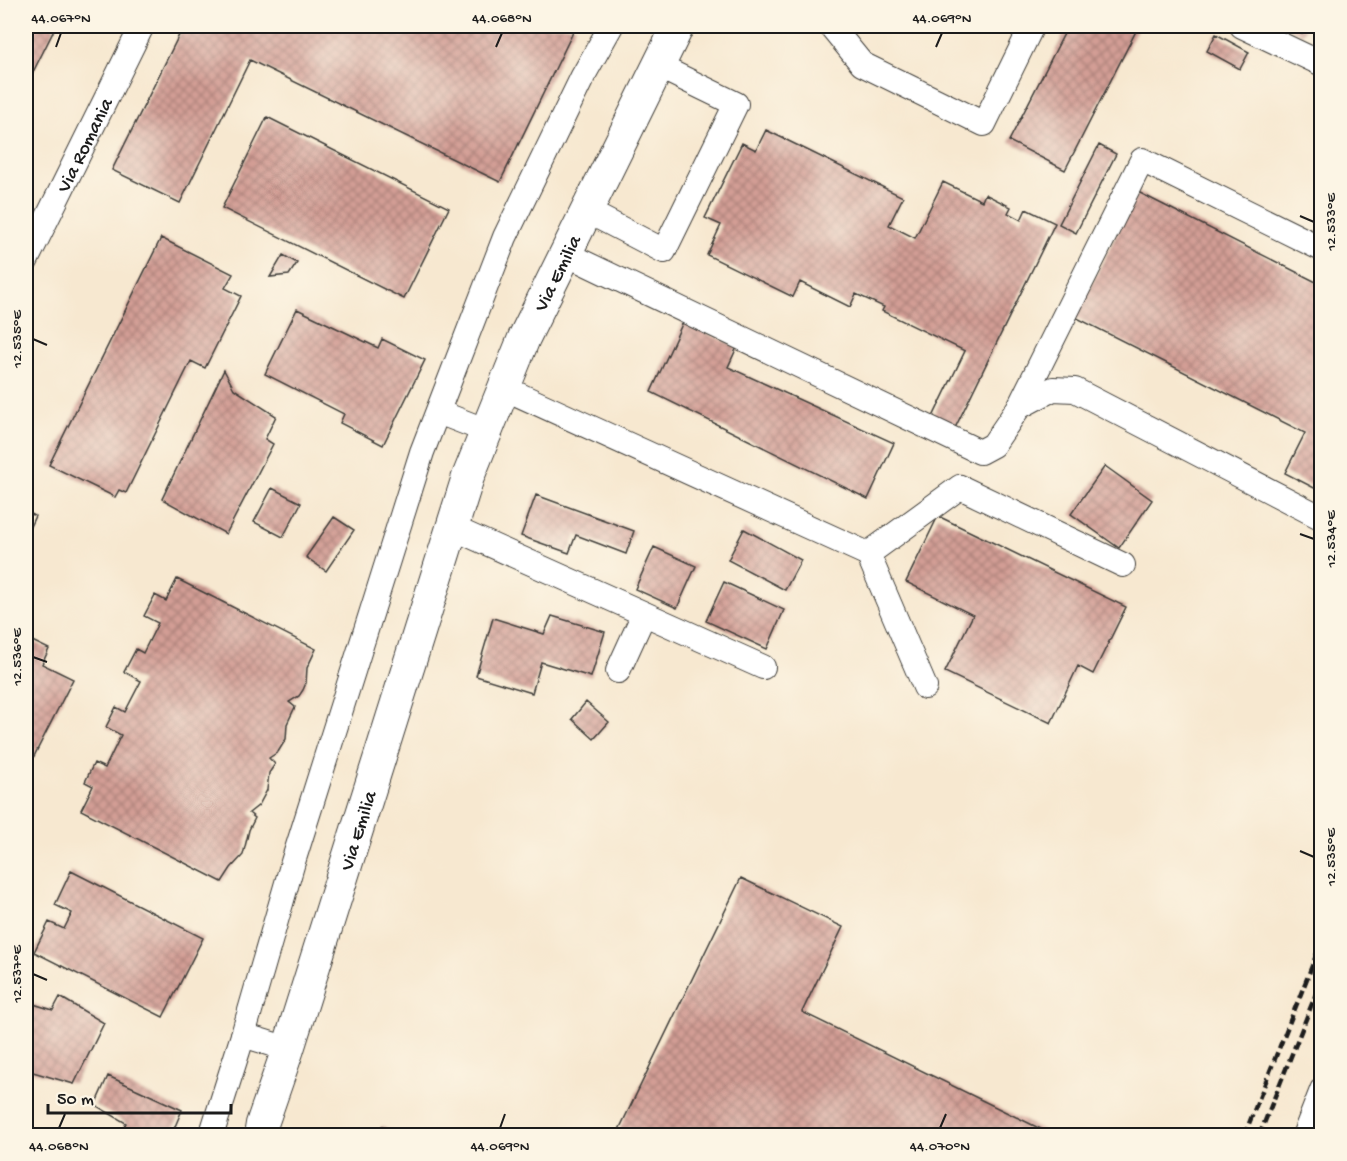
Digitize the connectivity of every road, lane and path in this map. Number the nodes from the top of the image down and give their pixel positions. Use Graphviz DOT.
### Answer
graph roads {
  1 [pos="141,26"];
  2 [pos="611,26"];
  3 [pos="678,26"];
  4 [pos="831,26"];
  5 [pos="1032,26"];
  6 [pos="1242,26"];
  7 [pos="1322,64"];
  8 [pos="658,66"];
  9 [pos="587,211"];
  10 [pos="1322,249"];
  11 [pos="567,254"];
  12 [pos="26,261"];
  13 [pos="504,388"];
  14 [pos="1019,408"];
  15 [pos="438,412"];
  16 [pos="487,431"];
  17 [pos="1322,518"];
  18 [pos="453,528"];
  19 [pos="868,554"];
  20 [pos="1123,565"];
  21 [pos="644,614"];
  22 [pos="763,667"];
  23 [pos="618,671"];
  24 [pos="925,687"];
  25 [pos="243,1035"];
  26 [pos="288,1049"];
  27 [pos="1320,1099"];
  28 [pos="260,1134"];
  29 [pos="211,1136"];
  30 [pos="1304,1136"];
  1 -- 12 [label="street, Via Romania"];
  2 -- 15 [label="street"];
  3 -- 8 [label="main road, Via Emilia"];
  4 -- 5 [label="street"];
  6 -- 7 [label="street"];
  8 -- 9 [label="main road, Via Emilia"];
  8 -- 9 [label="street"];
  9 -- 11 [label="main road, Via Emilia"];
  10 -- 14 [label="street"];
  11 -- 13 [label="main road, Via Emilia"];
  11 -- 14 [label="street"];
  13 -- 16 [label="main road, Via Emilia"];
  13 -- 19 [label="street"];
  14 -- 17 [label="street"];
  15 -- 16 [label="street"];
  15 -- 25 [label="street"];
  16 -- 18 [label="main road, Via Emilia"];
  18 -- 21 [label="street"];
  18 -- 26 [label="main road, Via Emilia"];
  19 -- 20 [label="street"];
  19 -- 24 [label="street"];
  21 -- 22 [label="street"];
  21 -- 23 [label="street"];
  25 -- 26 [label="street"];
  25 -- 29 [label="street"];
  26 -- 28 [label="main road, Via Emilia"];
  27 -- 30 [label="street"];
}
